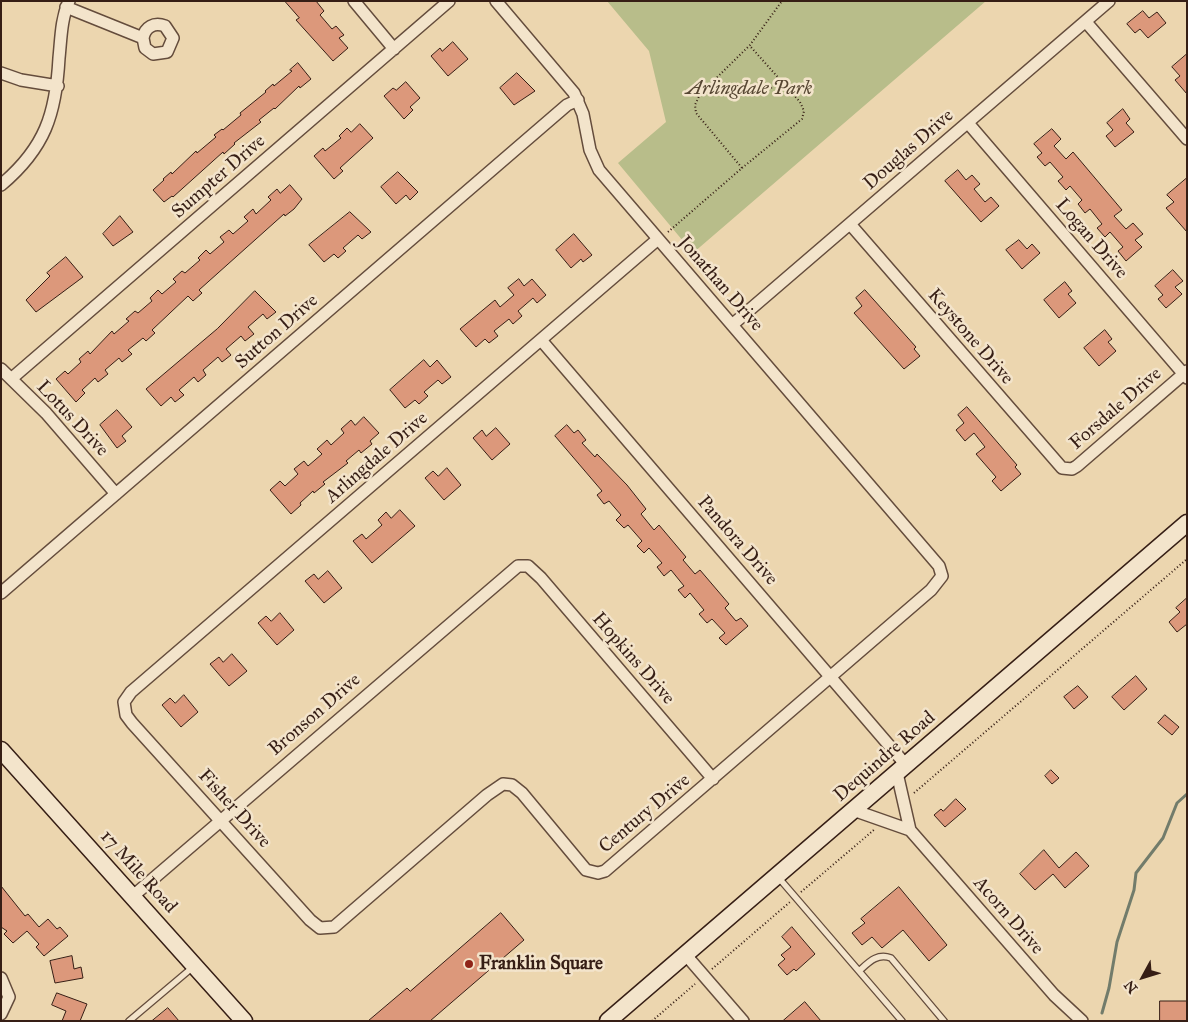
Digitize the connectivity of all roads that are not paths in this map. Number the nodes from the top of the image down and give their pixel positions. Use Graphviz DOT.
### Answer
graph roads {
  1 [pos="354,1"];
  2 [pos="449,1"];
  3 [pos="496,1"];
  4 [pos="1109,1"];
  5 [pos="67,4"];
  6 [pos="1086,22"];
  7 [pos="143,38"];
  8 [pos="394,49"];
  9 [pos="1,73"];
  10 [pos="58,86"];
  11 [pos="578,100"];
  12 [pos="968,123"];
  13 [pos="1187,139"];
  14 [pos="1,185"];
  15 [pos="850,224"];
  16 [pos="658,239"];
  17 [pos="732,325"];
  18 [pos="541,340"];
  19 [pos="1,369"];
  20 [pos="1186,374"];
  21 [pos="11,379"];
  22 [pos="1066,469"];
  23 [pos="116,494"];
  24 [pos="1187,523"];
  25 [pos="523,565"];
  26 [pos="942,576"];
  27 [pos="1,593"];
  28 [pos="830,677"];
  29 [pos="124,706"];
  30 [pos="1,750"];
  31 [pos="901,769"];
  32 [pos="713,779"];
  33 [pos="853,810"];
  34 [pos="220,820"];
  35 [pos="910,830"];
  36 [pos="777,876"];
  37 [pos="133,896"];
  38 [pos="324,929"];
  39 [pos="686,954"];
  40 [pos="194,965"];
  41 [pos="859,971"];
  42 [pos="1,978"];
  43 [pos="1,1014"];
  44 [pos="129,1021"];
  45 [pos="244,1021"];
  46 [pos="608,1021"];
  47 [pos="744,1021"];
  48 [pos="902,1021"];
  49 [pos="944,1021"];
  50 [pos="1082,1021"];
  1 -- 8 [label="street"];
  2 -- 8 [label="street, Sumpter Drive"];
  3 -- 11 [label="street, Jonathan Drive"];
  4 -- 6 [label="street, Douglas Drive"];
  5 -- 7 [label="street"];
  5 -- 10 [label="street"];
  6 -- 12 [label="street, Douglas Drive"];
  6 -- 13 [label="street"];
  8 -- 21 [label="street, Sumpter Drive"];
  9 -- 10 [label="street"];
  10 -- 14 [label="street"];
  11 -- 16 [label="street, Jonathan Drive"];
  11 -- 23 [label="street, Sutton Drive"];
  12 -- 15 [label="street, Douglas Drive"];
  12 -- 20 [label="street, Logan Drive"];
  15 -- 17 [label="street, Douglas Drive"];
  15 -- 22 [label="street, Keystone Drive"];
  16 -- 17 [label="street, Jonathan Drive"];
  16 -- 18 [label="street, Arlingdale Drive"];
  17 -- 26 [label="street, Jonathan Drive"];
  18 -- 28 [label="street, Pandora Drive"];
  18 -- 29 [label="street, Arlingdale Drive"];
  19 -- 21 [label="street, Lotus Drive"];
  20 -- 22 [label="street, Forsdale Drive"];
  21 -- 23 [label="street, Lotus Drive"];
  23 -- 27 [label="street, Sutton Drive"];
  24 -- 31 [label="main road, Dequindre Road"];
  25 -- 32 [label="street, Hopkins Drive"];
  25 -- 34 [label="street, Bronson Drive"];
  26 -- 28 [label="street, Century Drive"];
  28 -- 31 [label="street, Pandora Drive"];
  28 -- 32 [label="street, Century Drive"];
  29 -- 34 [label="street, Fisher Drive"];
  30 -- 37 [label="main road, 17 Mile Road"];
  31 -- 33 [label="main road, Dequindre Road"];
  31 -- 35 [label="street, Acorn Drive"];
  32 -- 38 [label="street, Century Drive"];
  33 -- 35 [label="street, Acorn Drive"];
  33 -- 36 [label="main road, Dequindre Road"];
  34 -- 37 [label="street, Bronson Drive"];
  34 -- 38 [label="street, Fisher Drive"];
  35 -- 50 [label="street, Acorn Drive"];
  36 -- 39 [label="main road, Dequindre Road"];
  36 -- 41 [label="lane"];
  37 -- 40 [label="main road, 17 Mile Road"];
  39 -- 46 [label="main road, Dequindre Road"];
  39 -- 47 [label="street"];
  40 -- 44 [label="lane"];
  40 -- 45 [label="main road, 17 Mile Road"];
  41 -- 48 [label="lane"];
  41 -- 49 [label="lane"];
  42 -- 43 [label="street"];
}
